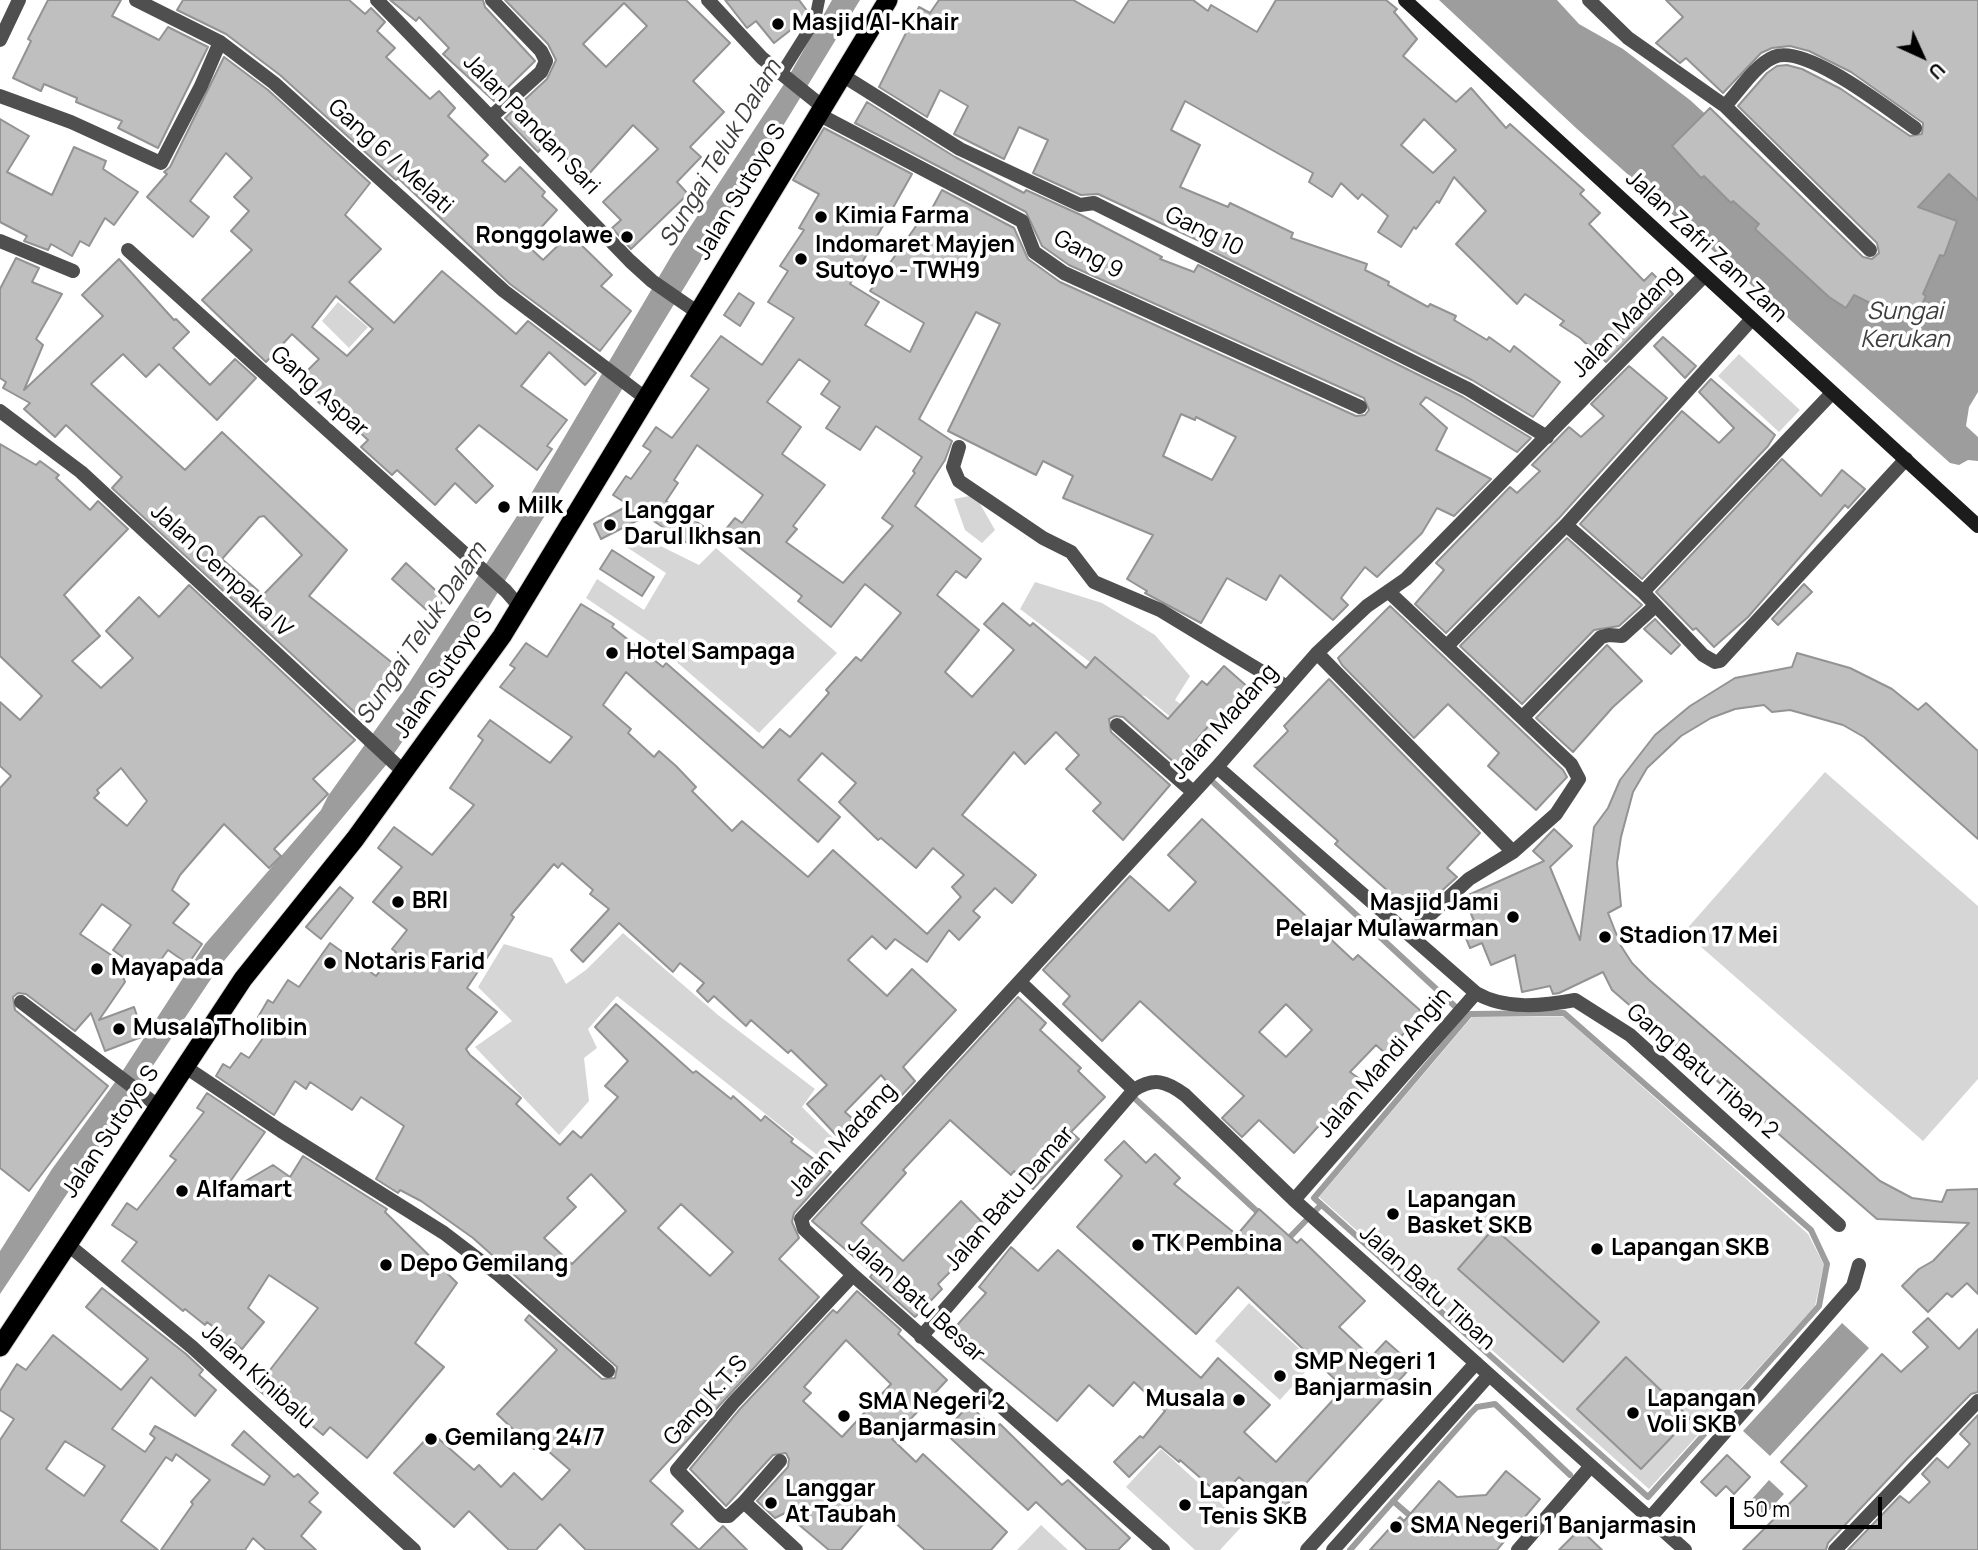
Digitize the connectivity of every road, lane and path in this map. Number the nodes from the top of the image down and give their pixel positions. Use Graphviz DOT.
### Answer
graph roads {
  1 [pos="19,0"];
  2 [pos="136,0"];
  3 [pos="377,0"];
  4 [pos="492,0"];
  5 [pos="708,0"];
  6 [pos="819,0"];
  7 [pos="888,0"];
  8 [pos="1405,0"];
  9 [pos="1589,0"];
  10 [pos="0,40"];
  11 [pos="220,42"];
  12 [pos="782,75"];
  13 [pos="842,75"];
  14 [pos="0,96"];
  15 [pos="817,105"];
  16 [pos="1725,106"];
  17 [pos="492,116"];
  18 [pos="1916,128"];
  19 [pos="0,241"];
  20 [pos="128,250"];
  21 [pos="1870,250"];
  22 [pos="74,271"];
  23 [pos="1704,276"];
  24 [pos="689,307"];
  25 [pos="1751,320"];
  26 [pos="637,393"];
  27 [pos="1832,393"];
  28 [pos="1360,407"];
  29 [pos="0,411"];
  30 [pos="1547,437"];
  31 [pos="959,447"];
  32 [pos="1906,459"];
  33 [pos="1566,525"];
  34 [pos="1978,526"];
  35 [pos="1390,593"];
  36 [pos="1643,593"];
  37 [pos="513,598"];
  38 [pos="1654,607"];
  39 [pos="1447,646"];
  40 [pos="1317,653"];
  41 [pos="1287,687"];
  42 [pos="1523,717"];
  43 [pos="1117,725"];
  44 [pos="1217,767"];
  45 [pos="399,768"];
  46 [pos="1194,792"];
  47 [pos="1513,852"];
  48 [pos="1409,934"];
  49 [pos="1020,982"];
  50 [pos="1476,993"];
  51 [pos="21,1002"];
  52 [pos="184,1066"];
  53 [pos="1134,1090"];
  54 [pos="151,1099"];
  55 [pos="1294,1200"];
  56 [pos="802,1219"];
  57 [pos="1839,1225"];
  58 [pos="66,1243"];
  59 [pos="1859,1265"];
  60 [pos="853,1275"];
  61 [pos="921,1337"];
  62 [pos="0,1347"];
  63 [pos="1476,1363"];
  64 [pos="608,1371"];
  65 [pos="1489,1375"];
  66 [pos="1978,1401"];
  67 [pos="780,1461"];
  68 [pos="1590,1467"];
  69 [pos="744,1502"];
  70 [pos="1649,1519"];
  71 [pos="414,1550"];
  72 [pos="796,1550"];
  73 [pos="1163,1550"];
  74 [pos="1307,1550"];
  75 [pos="1333,1550"];
  76 [pos="1518,1550"];
  77 [pos="1685,1550"];
  78 [pos="1835,1550"];
  1 -- 10 [label="street"];
  2 -- 11 [label="street, Gang 6 / Melati"];
  3 -- 17 [label="street, Jalan Pandan Sari"];
  4 -- 17 [label="street"];
  5 -- 12 [label="street, Gang 9"];
  6 -- 12 [label="street"];
  7 -- 13 [label="highway, Jalan Sutoyo S"];
  8 -- 23 [label="main road, Jalan Zafri Zam Zam"];
  9 -- 16 [label="street"];
  11 -- 14 [label="street"];
  11 -- 26 [label="street, Gang 6 / Melati"];
  12 -- 15 [label="street, Gang 9"];
  13 -- 15 [label="highway, Jalan Sutoyo S"];
  13 -- 30 [label="street, Gang 10"];
  15 -- 24 [label="highway, Jalan Sutoyo S"];
  15 -- 28 [label="street, Gang 9"];
  16 -- 18 [label="street"];
  16 -- 21 [label="street"];
  17 -- 24 [label="street, Jalan Pandan Sari"];
  19 -- 22 [label="street"];
  20 -- 37 [label="street, Gang Aspar"];
  23 -- 25 [label="main road, Jalan Zafri Zam Zam"];
  23 -- 30 [label="street, Jalan Madang"];
  24 -- 26 [label="highway, Jalan Sutoyo S"];
  25 -- 27 [label="main road, Jalan Zafri Zam Zam"];
  25 -- 33 [label="street"];
  26 -- 37 [label="highway, Jalan Sutoyo S"];
  27 -- 32 [label="main road, Jalan Zafri Zam Zam"];
  27 -- 36 [label="street"];
  29 -- 45 [label="street, Jalan Cempaka IV"];
  30 -- 35 [label="street, Jalan Madang"];
  31 -- 41 [label="street"];
  32 -- 34 [label="main road, Jalan Zafri Zam Zam"];
  32 -- 38 [label="street"];
  33 -- 36 [label="street"];
  33 -- 39 [label="street"];
  35 -- 39 [label="street"];
  35 -- 40 [label="street, Jalan Madang"];
  36 -- 38 [label="street"];
  37 -- 45 [label="highway, Jalan Sutoyo S"];
  38 -- 42 [label="street"];
  39 -- 42 [label="street"];
  40 -- 41 [label="street, Jalan Madang"];
  40 -- 47 [label="street"];
  41 -- 44 [label="street, Jalan Madang"];
  42 -- 47 [label="street"];
  43 -- 46 [label="street"];
  44 -- 46 [label="street, Jalan Madang"];
  44 -- 48 [label="street, Jalan Mandi Angin"];
  45 -- 52 [label="highway, Jalan Sutoyo S"];
  46 -- 49 [label="street, Jalan Madang"];
  47 -- 48 [label="street"];
  48 -- 50 [label="street, Jalan Mandi Angin"];
  49 -- 53 [label="street"];
  49 -- 56 [label="street, Jalan Madang"];
  50 -- 55 [label="street, Jalan Mandi Angin"];
  50 -- 57 [label="street, Gang Batu Tiban 2"];
  51 -- 54 [label="street"];
  52 -- 54 [label="highway, Jalan Sutoyo S"];
  52 -- 64 [label="street"];
  53 -- 55 [label="street, Jalan Batu Tiban"];
  53 -- 61 [label="street, Jalan Batu Damar"];
  54 -- 58 [label="highway, Jalan Sutoyo S"];
  55 -- 63 [label="street, Jalan Batu Tiban"];
  56 -- 60 [label="street, Jalan Batu Besar"];
  58 -- 62 [label="highway, Jalan Sutoyo S"];
  58 -- 71 [label="street, Jalan Kinibalu"];
  59 -- 70 [label="street"];
  60 -- 61 [label="street, Jalan Batu Besar"];
  60 -- 69 [label="street, Gang K.T.S"];
  61 -- 73 [label="street, Jalan Batu Besar"];
  63 -- 65 [label="street, Jalan Batu Tiban"];
  63 -- 74 [label="street"];
  65 -- 68 [label="street, Jalan Batu Tiban"];
  65 -- 75 [label="street"];
  66 -- 78 [label="street"];
  67 -- 69 [label="street"];
  68 -- 70 [label="street, Jalan Batu Tiban"];
  68 -- 76 [label="street"];
  69 -- 72 [label="street"];
  70 -- 77 [label="street, Jalan Batu Tiban"];
}
